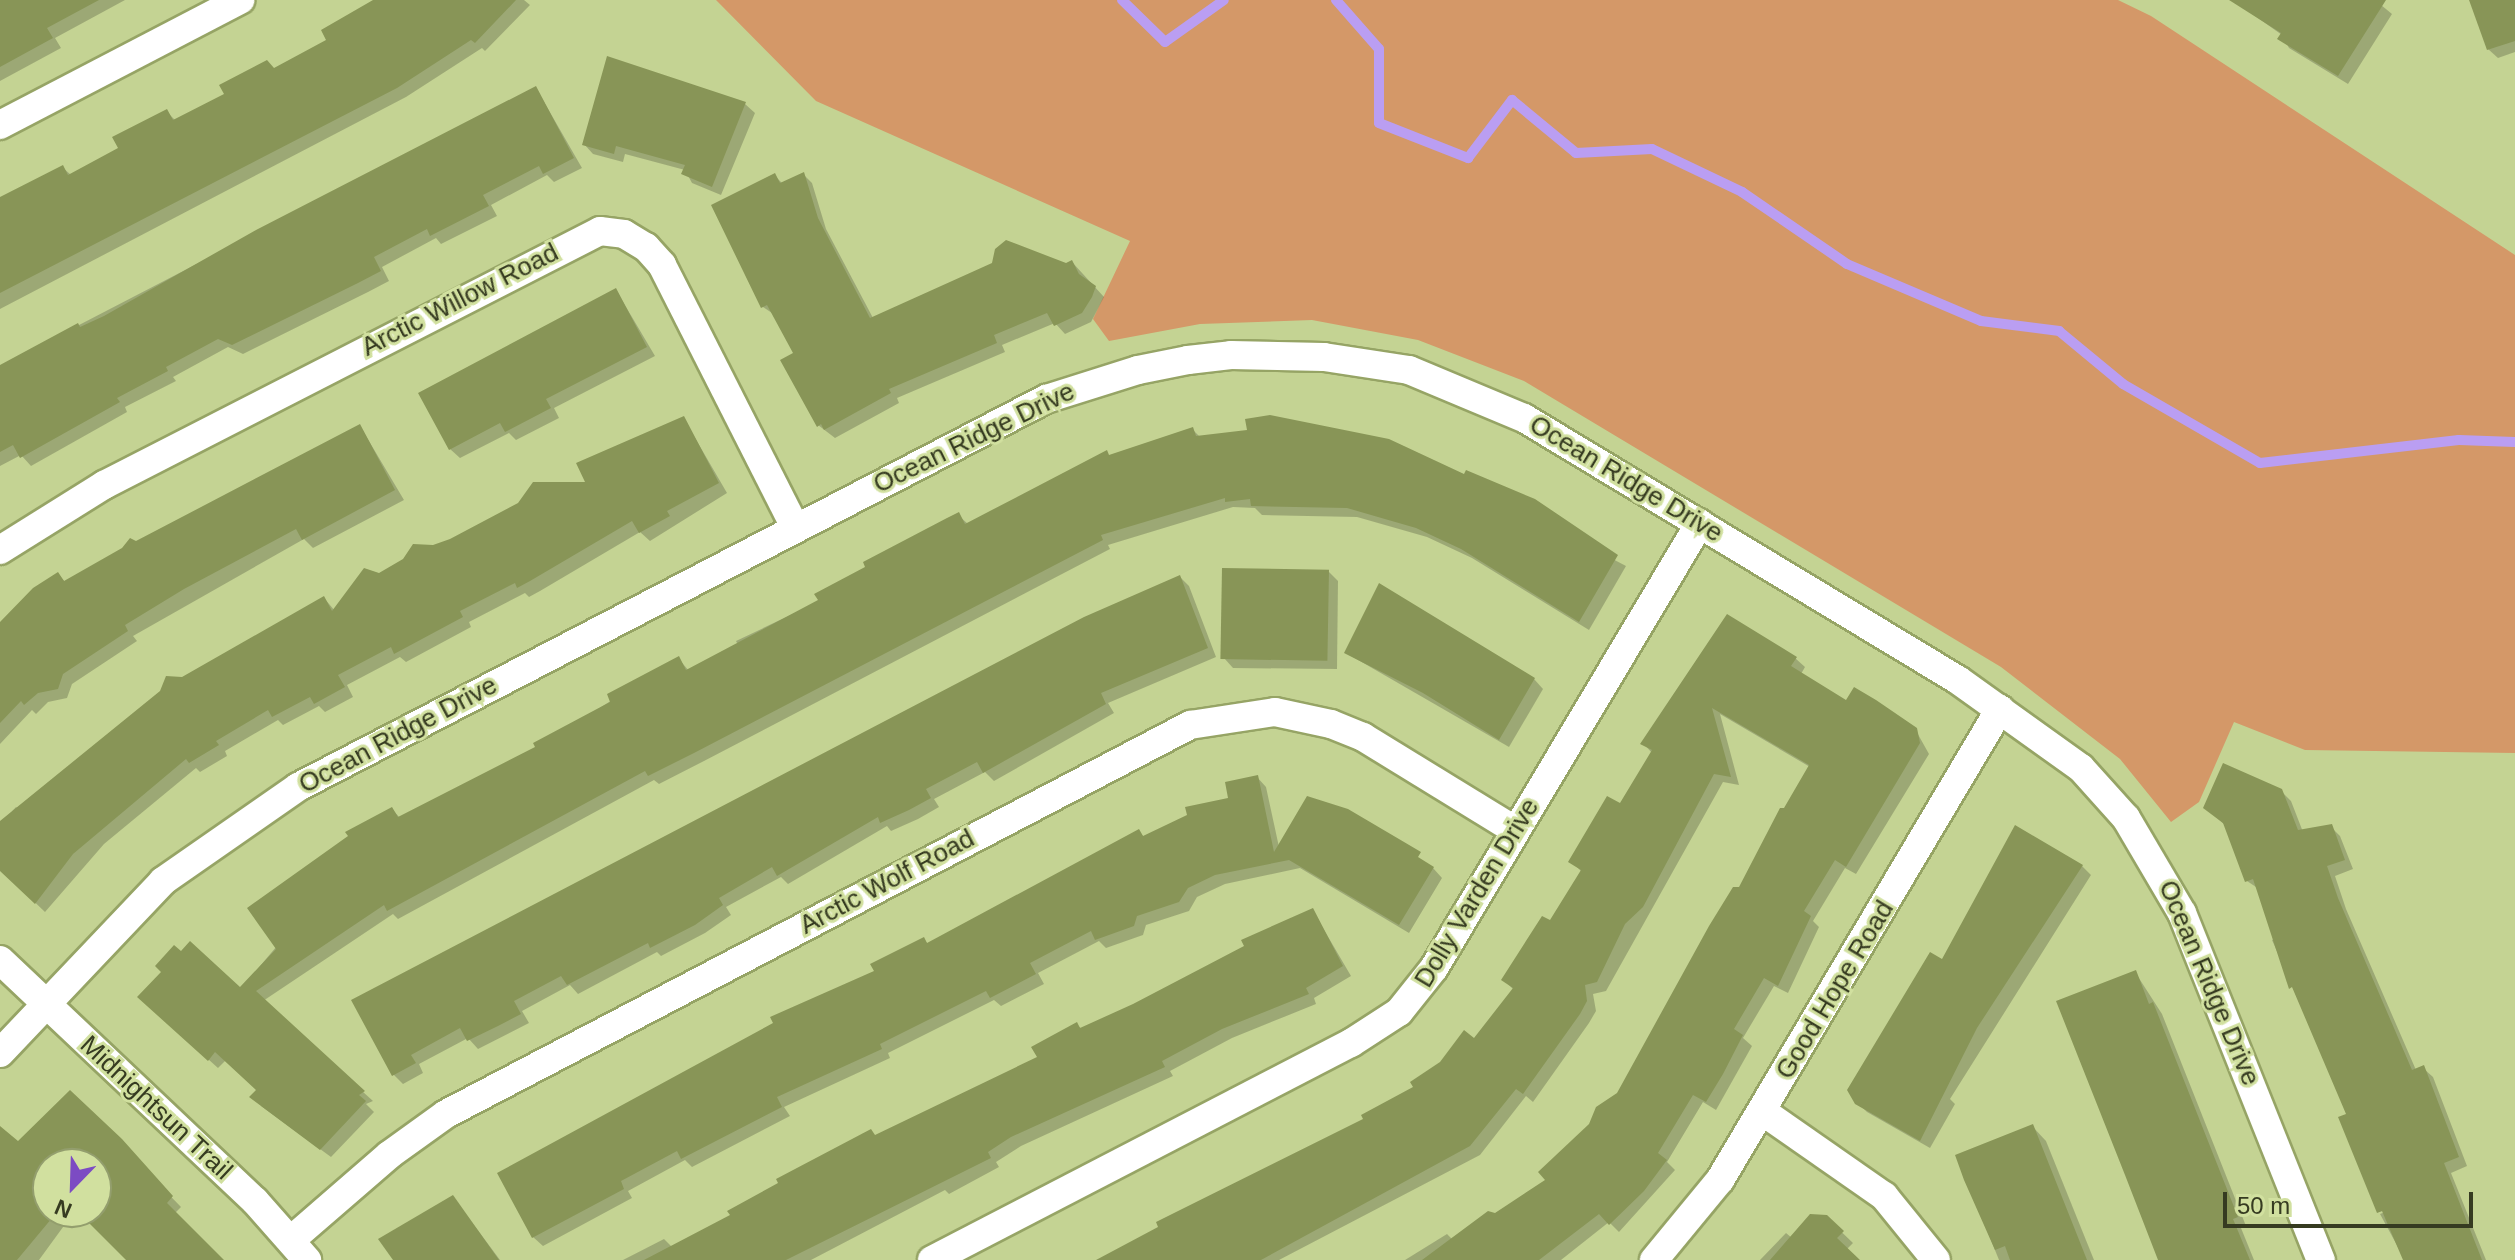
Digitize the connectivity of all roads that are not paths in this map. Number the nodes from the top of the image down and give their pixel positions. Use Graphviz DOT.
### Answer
graph roads {
  1 [pos="240,0"];
  2 [pos="0,125"];
  3 [pos="1700,523"];
  4 [pos="795,527"];
  5 [pos="0,550"];
  6 [pos="2000,709"];
  7 [pos="1515,830"];
  8 [pos="0,960"];
  9 [pos="47,1004"];
  10 [pos="0,1053"];
  11 [pos="1762,1111"];
  12 [pos="299,1250"];
  13 [pos="932,1260"];
  14 [pos="1654,1260"];
  15 [pos="1936,1260"];
  16 [pos="2321,1260"];
  1 -- 2 [label="street"];
  3 -- 4 [label="street, Ocean Ridge Drive"];
  3 -- 6 [label="street, Ocean Ridge Drive"];
  3 -- 7 [label="street, Dolly Varden Drive"];
  4 -- 5 [label="street, Arctic Willow Road"];
  4 -- 9 [label="street, Ocean Ridge Drive"];
  6 -- 11 [label="street, Good Hope Road"];
  6 -- 16 [label="street, Ocean Ridge Drive"];
  7 -- 12 [label="street, Arctic Wolf Road"];
  7 -- 13 [label="street, Dolly Varden Drive"];
  8 -- 9 [label="street, Midnightsun Trail"];
  9 -- 10 [label="street, Ocean Ridge Drive"];
  9 -- 12 [label="street, Midnightsun Trail"];
  11 -- 14 [label="street, Good Hope Road"];
  11 -- 15 [label="street"];
}
